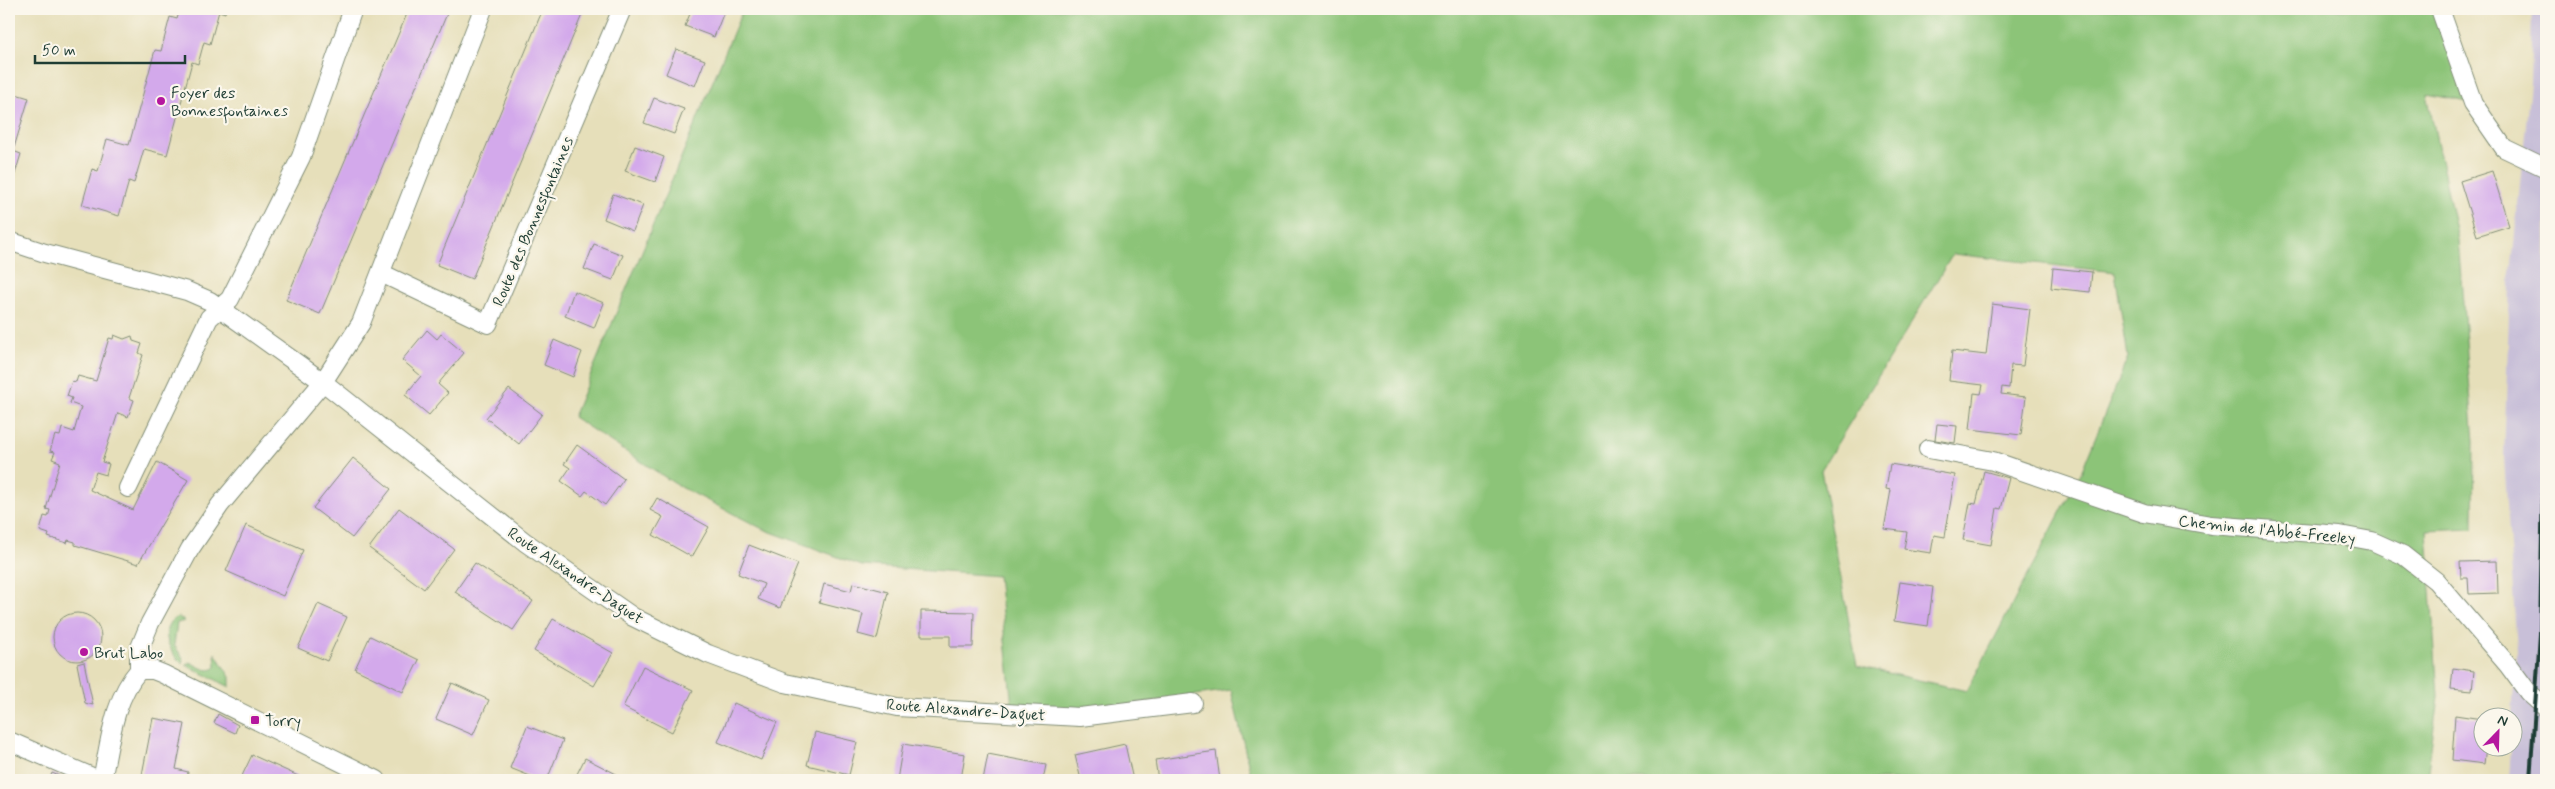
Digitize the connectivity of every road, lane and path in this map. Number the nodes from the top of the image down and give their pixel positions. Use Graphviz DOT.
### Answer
graph roads {
  1 [pos="353,9"];
  2 [pos="483,9"];
  3 [pos="622,9"];
  4 [pos="2440,9"];
  5 [pos="2546,168"];
  6 [pos="9,240"];
  7 [pos="381,273"];
  8 [pos="221,308"];
  9 [pos="323,382"];
  10 [pos="1928,449"];
  11 [pos="128,488"];
  12 [pos="139,670"];
  13 [pos="1193,703"];
  14 [pos="2546,708"];
  15 [pos="9,741"];
  16 [pos="101,780"];
  17 [pos="377,780"];
  1 -- 8 [label="street"];
  2 -- 7 [label="street"];
  3 -- 7 [label="street, Route des Bonnesfontaines"];
  4 -- 5 [label="street"];
  6 -- 8 [label="street"];
  7 -- 9 [label="street"];
  8 -- 9 [label="street"];
  8 -- 11 [label="street"];
  9 -- 12 [label="street"];
  9 -- 13 [label="street, Route Alexandre-Daguet"];
  10 -- 14 [label="street, Chemin de l'Abbé-Freeley"];
  12 -- 16 [label="street"];
  12 -- 17 [label="street"];
  15 -- 16 [label="street"];
}
